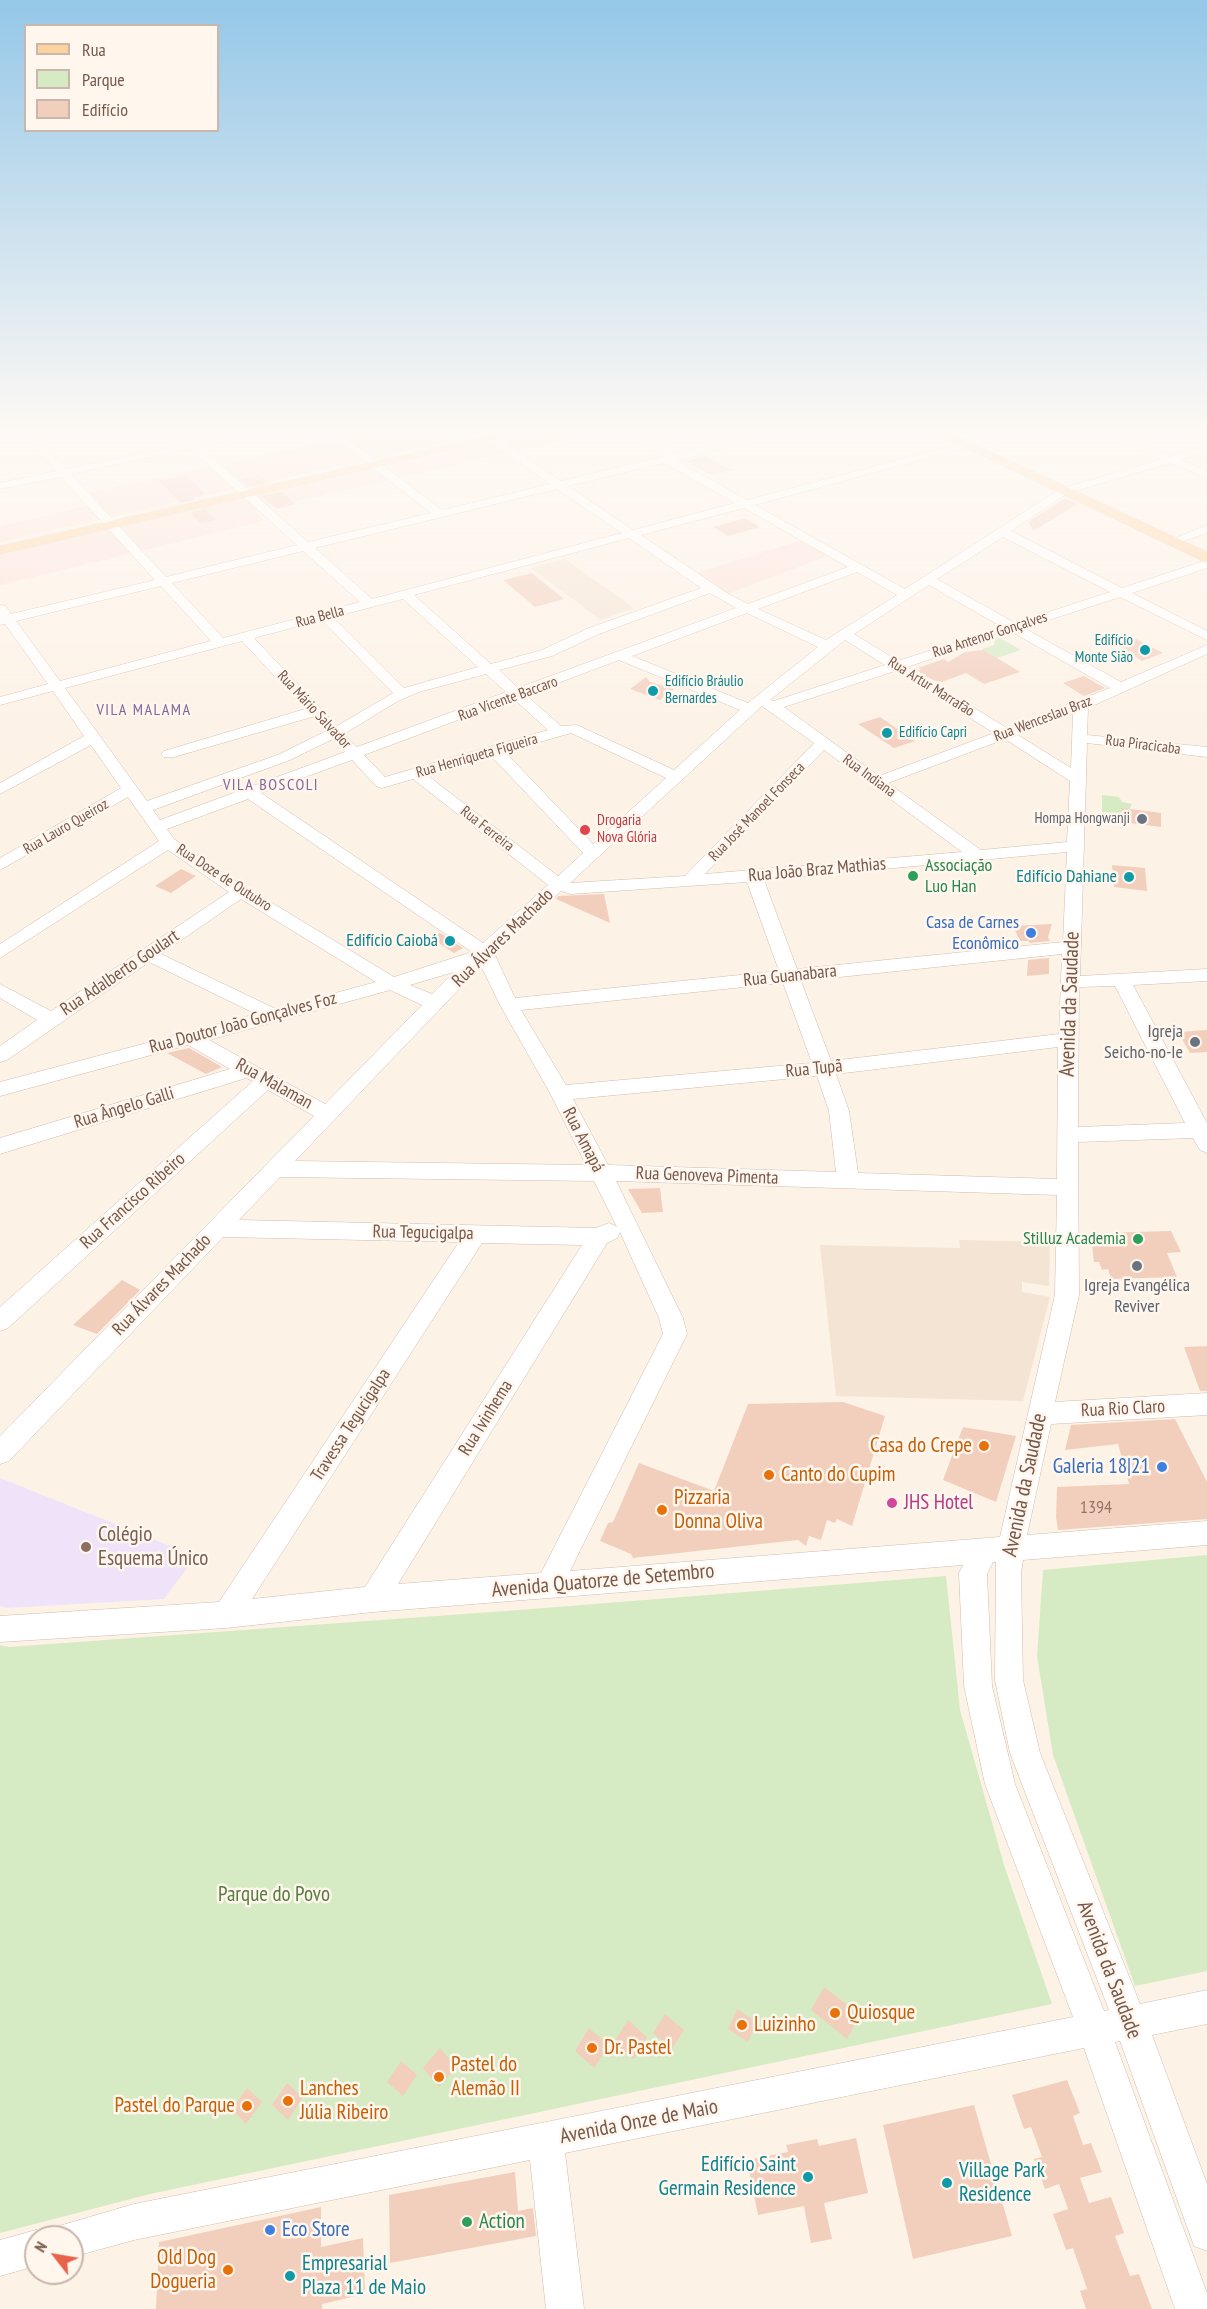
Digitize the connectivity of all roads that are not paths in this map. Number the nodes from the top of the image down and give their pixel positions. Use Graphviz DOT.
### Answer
graph roads {
  1 [pos="25,544"];
  2 [pos="128,544"];
  3 [pos="302,544"];
  4 [pos="318,544"];
  5 [pos="597,544"];
  6 [pos="648,544"];
  7 [pos="816,544"];
  8 [pos="982,544"];
  9 [pos="1026,544"];
  10 [pos="1184,544"];
  11 [pos="1191,544"];
  12 [pos="305,547"];
  13 [pos="0,550"];
  14 [pos="1207,550"];
  15 [pos="1207,558"];
  16 [pos="1207,564"];
  17 [pos="859,567"];
  18 [pos="929,580"];
  19 [pos="163,581"];
  20 [pos="712,588"];
  21 [pos="1121,593"];
  22 [pos="405,594"];
  23 [pos="906,594"];
  24 [pos="370,604"];
  25 [pos="746,609"];
  26 [pos="2,616"];
  27 [pos="325,616"];
  28 [pos="1013,628"];
  29 [pos="845,634"];
  30 [pos="1207,636"];
  31 [pos="246,637"];
  32 [pos="220,644"];
  33 [pos="827,646"];
  34 [pos="1207,648"];
  35 [pos="621,656"];
  36 [pos="896,666"];
  37 [pos="487,668"];
  38 [pos="56,687"];
  39 [pos="1121,688"];
  40 [pos="402,694"];
  41 [pos="517,696"];
  42 [pos="0,701"];
  43 [pos="761,705"];
  44 [pos="1081,706"];
  45 [pos="315,711"];
  46 [pos="566,730"];
  47 [pos="335,732"];
  48 [pos="1006,734"];
  49 [pos="93,737"];
  50 [pos="1078,738"];
  51 [pos="823,743"];
  52 [pos="495,751"];
  53 [pos="1207,752"];
  54 [pos="169,754"];
  55 [pos="355,754"];
  56 [pos="416,774"];
  57 [pos="675,776"];
  58 [pos="1077,778"];
  59 [pos="876,782"];
  60 [pos="382,783"];
  61 [pos="0,789"];
  62 [pos="131,789"];
  63 [pos="250,793"];
  64 [pos="144,808"];
  65 [pos="156,827"];
  66 [pos="168,842"];
  67 [pos="1075,846"];
  68 [pos="592,853"];
  69 [pos="976,854"];
  70 [pos="0,866"];
  71 [pos="754,876"];
  72 [pos="690,880"];
  73 [pos="559,885"];
  74 [pos="241,891"];
  75 [pos="1071,947"];
  76 [pos="0,952"];
  77 [pos="484,952"];
  78 [pos="147,954"];
  79 [pos="1207,975"];
  80 [pos="790,976"];
  81 [pos="1122,981"];
  82 [pos="1070,982"];
  83 [pos="392,984"];
  84 [pos="0,990"];
  85 [pos="435,1003"];
  86 [pos="509,1005"];
  87 [pos="273,1015"];
  88 [pos="51,1020"];
  89 [pos="189,1037"];
  90 [pos="1068,1039"];
  91 [pos="0,1055"];
  92 [pos="824,1069"];
  93 [pos="257,1075"];
  94 [pos="0,1089"];
  95 [pos="560,1093"];
  96 [pos="327,1114"];
  97 [pos="1068,1135"];
  98 [pos="1205,1135"];
  99 [pos="0,1146"];
  100 [pos="274,1169"];
  101 [pos="600,1173"];
  102 [pos="848,1180"];
  103 [pos="1068,1187"];
  104 [pos="627,1224"];
  105 [pos="217,1228"];
  106 [pos="476,1234"];
  107 [pos="599,1237"];
  108 [pos="4,1310"];
  109 [pos="1207,1404"];
  110 [pos="1039,1414"];
  111 [pos="0,1453"];
  112 [pos="1207,1533"];
  113 [pos="998,1549"];
  114 [pos="549,1585"];
  115 [pos="373,1599"];
  116 [pos="226,1615"];
  117 [pos="0,1629"];
  118 [pos="1207,2007"];
  119 [pos="1131,2024"];
  120 [pos="1094,2031"];
  121 [pos="546,2141"];
  122 [pos="1207,2233"];
  123 [pos="84,2236"];
  124 [pos="24,2251"];
  125 [pos="0,2258"];
  126 [pos="565,2309"];
  127 [pos="1194,2309"];
  1 -- 13 [label="main road"];
  2 -- 19 [label="street"];
  3 -- 12 [label="street"];
  4 -- 12 [label="street"];
  5 -- 22 [label="street, Rua Bella"];
  6 -- 20 [label="street"];
  7 -- 17 [label="street"];
  8 -- 18 [label="street, Rua Álvares Machado"];
  9 -- 21 [label="street"];
  10 -- 15 [label="main road"];
  11 -- 14 [label="main road"];
  12 -- 19 [label="street"];
  12 -- 24 [label="street"];
  16 -- 21 [label="street, Rua Antenor Gonçalves"];
  17 -- 23 [label="street"];
  17 -- 25 [label="street, Rua Vicente Baccaro"];
  18 -- 23 [label="street, Rua Álvares Machado"];
  18 -- 28 [label="street"];
  19 -- 26 [label="street"];
  19 -- 32 [label="street"];
  20 -- 25 [label="street"];
  20 -- 37 [label="street"];
  21 -- 28 [label="street, Rua Antenor Gonçalves"];
  21 -- 30 [label="street"];
  22 -- 24 [label="street, Rua Bella"];
  22 -- 37 [label="street"];
  23 -- 29 [label="street, Rua Álvares Machado"];
  24 -- 27 [label="street, Rua Bella"];
  25 -- 33 [label="street"];
  25 -- 35 [label="street, Rua Vicente Baccaro"];
  26 -- 38 [label="street, Rua Doze de Outubro"];
  27 -- 31 [label="street, Rua Bella"];
  27 -- 40 [label="street"];
  28 -- 36 [label="street, Rua Antenor Gonçalves"];
  28 -- 39 [label="street"];
  29 -- 33 [label="street, Rua Álvares Machado"];
  29 -- 36 [label="street, Rua Artur Marrafão"];
  31 -- 32 [label="street, Rua Bella"];
  31 -- 45 [label="street, Rua Mário Salvador"];
  32 -- 38 [label="street, Rua Bella"];
  33 -- 43 [label="street, Rua Álvares Machado"];
  34 -- 39 [label="street, Rua Wenceslau Braz"];
  35 -- 41 [label="street, Rua Vicente Baccaro"];
  35 -- 43 [label="street, Rua Indiana"];
  36 -- 43 [label="street, Rua Antenor Gonçalves"];
  36 -- 48 [label="street, Rua Artur Marrafão"];
  37 -- 40 [label="street"];
  37 -- 41 [label="street"];
  38 -- 42 [label="street, Rua Bella"];
  38 -- 49 [label="street, Rua Doze de Outubro"];
  39 -- 44 [label="street, Rua Wenceslau Braz"];
  40 -- 47 [label="street"];
  41 -- 46 [label="street"];
  41 -- 55 [label="street, Rua Vicente Baccaro"];
  43 -- 51 [label="street, Rua Indiana"];
  43 -- 57 [label="street, Rua Álvares Machado"];
  44 -- 48 [label="street, Rua Wenceslau Braz"];
  44 -- 50 [label="street, Avenida da Saudade"];
  45 -- 47 [label="street, Rua Mário Salvador"];
  45 -- 54 [label="street"];
  46 -- 52 [label="street, Rua Henriqueta Figueira"];
  46 -- 57 [label="street"];
  47 -- 55 [label="street, Rua Mário Salvador"];
  47 -- 64 [label="street"];
  48 -- 58 [label="street, Rua Artur Marrafão"];
  48 -- 59 [label="street, Rua Wenceslau Braz"];
  49 -- 61 [label="street"];
  49 -- 62 [label="street, Rua Doze de Outubro"];
  50 -- 53 [label="street, Rua Piracicaba"];
  50 -- 58 [label="street, Avenida da Saudade"];
  51 -- 59 [label="street, Rua Indiana"];
  51 -- 72 [label="street, Rua José Manoel Fonseca"];
  52 -- 56 [label="street, Rua Henriqueta Figueira"];
  52 -- 68 [label="street"];
  55 -- 60 [label="street, Rua Mário Salvador"];
  55 -- 63 [label="street, Rua Vicente Baccaro"];
  56 -- 60 [label="street, Rua Henriqueta Figueira"];
  56 -- 73 [label="street, Rua Ferreira"];
  57 -- 68 [label="street, Rua Álvares Machado"];
  58 -- 67 [label="street, Avenida da Saudade"];
  59 -- 69 [label="street, Rua Indiana"];
  62 -- 64 [label="street, Rua Doze de Outubro"];
  62 -- 70 [label="street, Rua Lauro Queiroz"];
  63 -- 65 [label="street, Rua Vicente Baccaro"];
  63 -- 77 [label="street"];
  64 -- 65 [label="street, Rua Doze de Outubro"];
  65 -- 66 [label="street, Rua Doze de Outubro"];
  66 -- 74 [label="street, Rua Doze de Outubro"];
  66 -- 76 [label="street"];
  67 -- 69 [label="street, Rua João Braz Mathias"];
  67 -- 75 [label="street, Avenida da Saudade"];
  68 -- 73 [label="street, Rua Álvares Machado"];
  69 -- 71 [label="street, Rua João Braz Mathias"];
  71 -- 72 [label="street, Rua João Braz Mathias"];
  71 -- 80 [label="street"];
  72 -- 73 [label="street, Rua João Braz Mathias"];
  73 -- 77 [label="street, Rua Álvares Machado"];
  74 -- 78 [label="street, Rua Adalberto Goulart"];
  74 -- 83 [label="street, Rua Doze de Outubro"];
  75 -- 80 [label="street, Rua Guanabara"];
  75 -- 82 [label="street, Avenida da Saudade"];
  77 -- 83 [label="street, Rua Doutor João Gonçalves Foz"];
  77 -- 85 [label="street, Rua Álvares Machado"];
  77 -- 86 [label="street, Rua Amapá"];
  78 -- 87 [label="street"];
  78 -- 88 [label="street, Rua Adalberto Goulart"];
  79 -- 81 [label="street"];
  80 -- 86 [label="street, Rua Guanabara"];
  80 -- 92 [label="street"];
  81 -- 82 [label="street"];
  81 -- 98 [label="street"];
  82 -- 90 [label="street, Avenida da Saudade"];
  83 -- 85 [label="street, Rua Doze de Outubro"];
  83 -- 87 [label="street, Rua Doutor João Gonçalves Foz"];
  84 -- 88 [label="street"];
  85 -- 96 [label="street, Rua Álvares Machado"];
  86 -- 95 [label="street, Rua Amapá"];
  87 -- 89 [label="street, Rua Doutor João Gonçalves Foz"];
  88 -- 91 [label="street, Rua Adalberto Goulart"];
  89 -- 93 [label="street, Rua Malaman"];
  89 -- 94 [label="street, Rua Doutor João Gonçalves Foz"];
  90 -- 92 [label="street, Rua Tupã"];
  90 -- 97 [label="street, Avenida da Saudade"];
  92 -- 95 [label="street, Rua Tupã"];
  92 -- 102 [label="street"];
  93 -- 96 [label="street, Rua Malaman"];
  93 -- 99 [label="street, Rua Ângelo Galli"];
  93 -- 108 [label="street, Rua Francisco Ribeiro"];
  95 -- 101 [label="street, Rua Amapá"];
  96 -- 100 [label="street, Rua Álvares Machado"];
  97 -- 98 [label="street"];
  97 -- 103 [label="street, Avenida da Saudade"];
  100 -- 101 [label="street, Rua Genoveva Pimenta"];
  100 -- 105 [label="street, Rua Álvares Machado"];
  101 -- 102 [label="street, Rua Genoveva Pimenta"];
  101 -- 104 [label="street, Rua Amapá"];
  102 -- 103 [label="street, Rua Genoveva Pimenta"];
  103 -- 110 [label="street, Avenida da Saudade"];
  104 -- 107 [label="street, Rua Tegucigalpa"];
  104 -- 114 [label="street, Rua Amapá"];
  105 -- 106 [label="street, Rua Tegucigalpa"];
  105 -- 111 [label="street, Rua Álvares Machado"];
  106 -- 107 [label="street, Rua Tegucigalpa"];
  106 -- 116 [label="street, Travessa Tegucigalpa"];
  107 -- 115 [label="street, Rua Ivinhema"];
  109 -- 110 [label="street, Rua Rio Claro"];
  110 -- 113 [label="street, Avenida da Saudade"];
  112 -- 113 [label="street, Avenida Quatorze de Setembro"];
  113 -- 114 [label="street, Avenida Quatorze de Setembro"];
  113 -- 119 [label="street, Avenida da Saudade"];
  113 -- 120 [label="street, Avenida da Saudade"];
  114 -- 115 [label="street, Avenida Quatorze de Setembro"];
  115 -- 116 [label="street, Avenida Quatorze de Setembro"];
  116 -- 117 [label="street, Avenida Quatorze de Setembro"];
  118 -- 119 [label="street, Avenida Onze de Maio"];
  119 -- 120 [label="street, Avenida Onze de Maio"];
  119 -- 122 [label="street, Avenida da Saudade"];
  120 -- 121 [label="street, Avenida Onze de Maio"];
  120 -- 127 [label="street, Avenida da Saudade"];
  121 -- 123 [label="street, Avenida Onze de Maio"];
  121 -- 126 [label="street"];
  124 -- 125 [label="street"];
}
